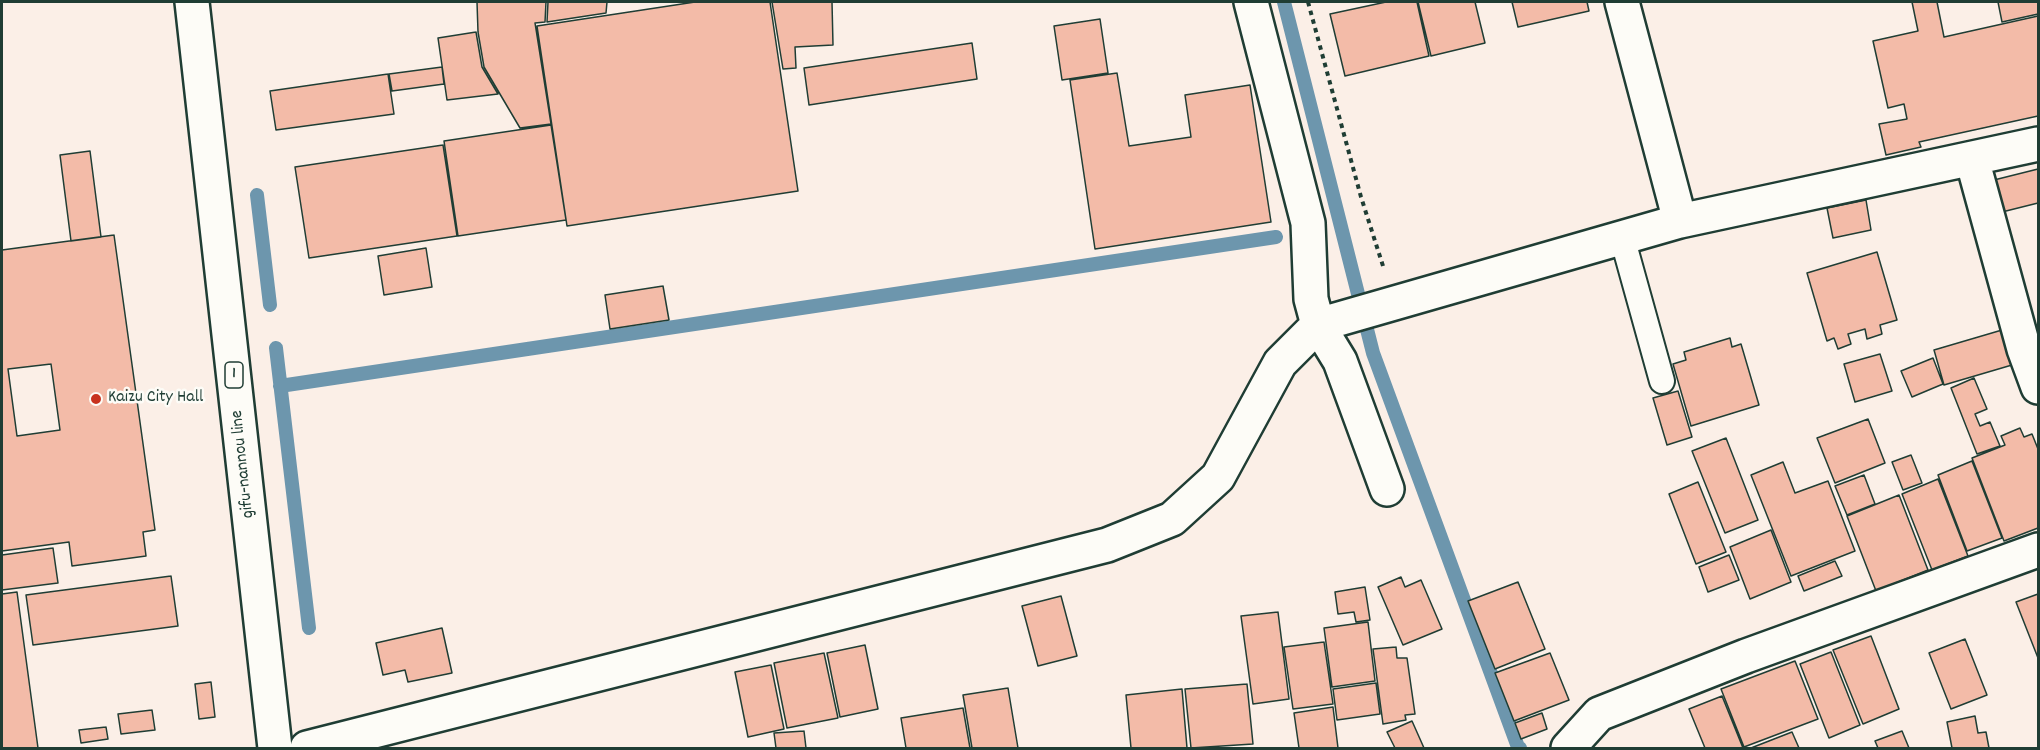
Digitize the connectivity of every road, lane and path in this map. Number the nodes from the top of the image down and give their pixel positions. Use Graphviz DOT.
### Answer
graph roads {
  1 [pos="192,2"];
  2 [pos="1251,2"];
  3 [pos="1308,2"];
  4 [pos="1622,2"];
  5 [pos="2038,144"];
  6 [pos="1972,159"];
  7 [pos="1680,221"];
  8 [pos="1622,237"];
  9 [pos="1387,305"];
  10 [pos="1329,322"];
  11 [pos="1662,381"];
  12 [pos="2038,387"];
  13 [pos="1388,489"];
  14 [pos="2038,550"];
  15 [pos="275,748"];
  16 [pos="307,748"];
  17 [pos="1568,748"];
  1 -- 15 [label="street, gifu-nannou line / 1"];
  2 -- 10 [label="street"];
  3 -- 9 [label="path"];
  4 -- 7 [label="street"];
  5 -- 6 [label="street"];
  6 -- 7 [label="street"];
  6 -- 12 [label="street"];
  7 -- 8 [label="street"];
  8 -- 9 [label="street"];
  8 -- 11 [label="lane"];
  9 -- 10 [label="street"];
  10 -- 13 [label="street"];
  10 -- 16 [label="street"];
  14 -- 17 [label="street"];
}
